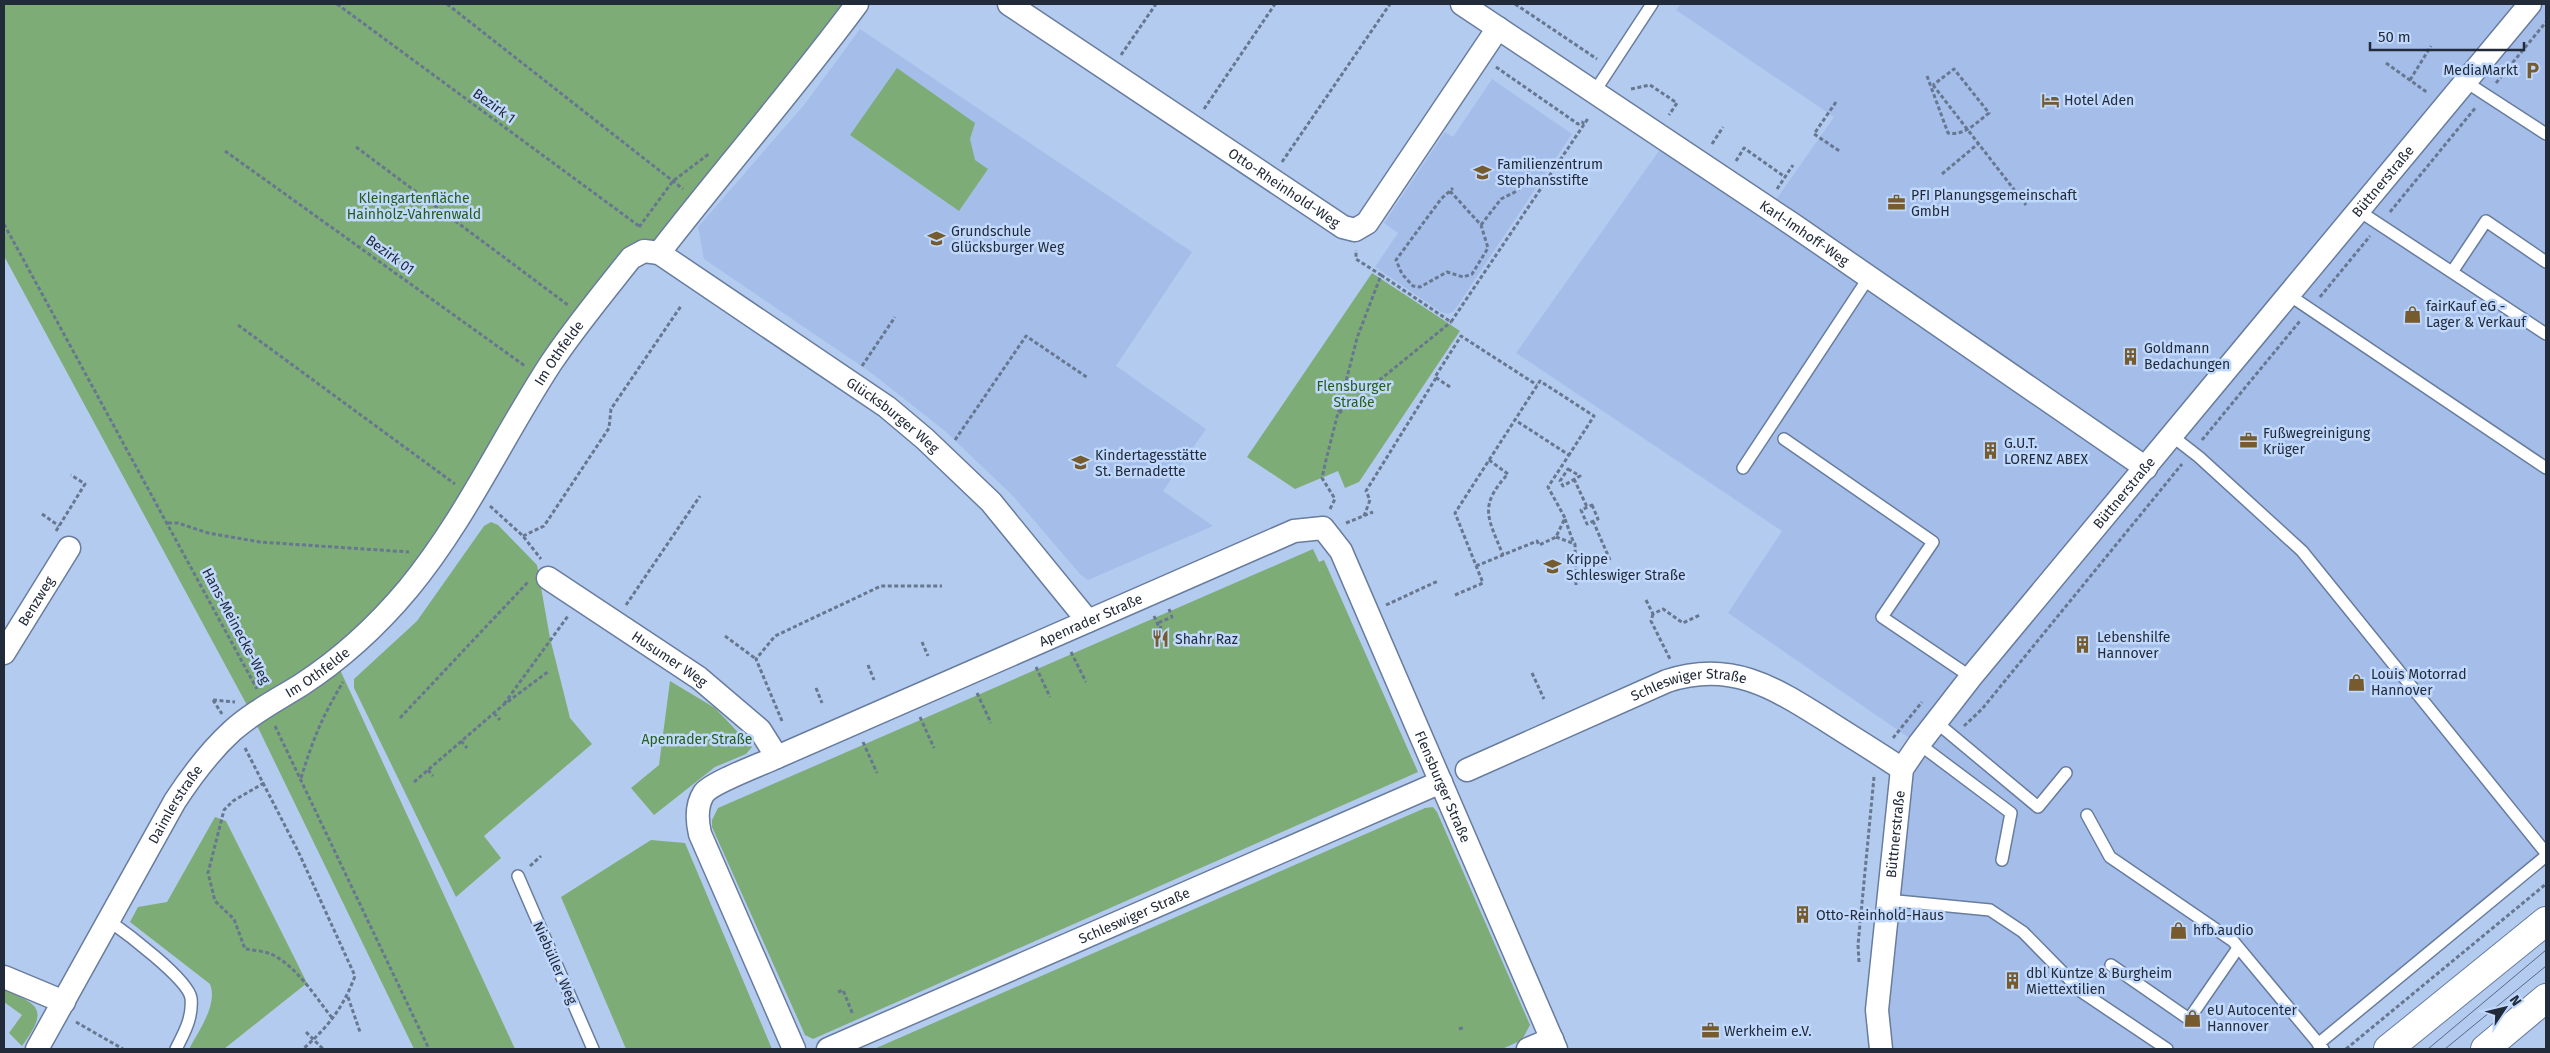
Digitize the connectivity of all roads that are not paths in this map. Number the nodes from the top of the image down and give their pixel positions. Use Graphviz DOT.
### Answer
graph roads {
  1 [pos="857,4"];
  2 [pos="1009,4"];
  3 [pos="1462,4"];
  4 [pos="1652,4"];
  5 [pos="2530,4"];
  6 [pos="1498,28"];
  7 [pos="2466,82"];
  8 [pos="1595,91"];
  9 [pos="2546,134"];
  10 [pos="2360,211"];
  11 [pos="659,253"];
  12 [pos="2546,262"];
  13 [pos="2452,272"];
  14 [pos="1869,277"];
  15 [pos="2290,295"];
  16 [pos="2546,334"];
  17 [pos="2172,436"];
  18 [pos="1784,439"];
  19 [pos="1743,468"];
  20 [pos="2146,468"];
  21 [pos="2546,468"];
  22 [pos="1323,528"];
  23 [pos="69,548"];
  24 [pos="547,571"];
  25 [pos="1088,621"];
  26 [pos="4,654"];
  27 [pos="1971,677"];
  28 [pos="265,705"];
  29 [pos="1944,729"];
  30 [pos="1918,744"];
  31 [pos="777,757"];
  32 [pos="1902,769"];
  33 [pos="1466,770"];
  34 [pos="2066,773"];
  35 [pos="1440,782"];
  36 [pos="2087,815"];
  37 [pos="2546,854"];
  38 [pos="2002,860"];
  39 [pos="518,876"];
  40 [pos="1887,900"];
  41 [pos="108,920"];
  42 [pos="2546,921"];
  43 [pos="2238,948"];
  44 [pos="2111,965"];
  45 [pos="4,977"];
  46 [pos="2546,998"];
  47 [pos="67,1009"];
  48 [pos="1554,1044"];
  49 [pos="2320,1046"];
  50 [pos="37,1049"];
  51 [pos="176,1049"];
  52 [pos="593,1049"];
  53 [pos="794,1049"];
  54 [pos="828,1049"];
  55 [pos="1528,1049"];
  56 [pos="1881,1049"];
  57 [pos="2167,1049"];
  58 [pos="2388,1049"];
  59 [pos="2485,1049"];
  1 -- 11 [label="street"];
  2 -- 6 [label="street, Otto-Rheinhold-Weg"];
  3 -- 6 [label="street, Karl-Imhoff-Weg"];
  4 -- 8 [label="lane"];
  5 -- 7 [label="street, Büttnerstraße"];
  6 -- 8 [label="street, Karl-Imhoff-Weg"];
  7 -- 9 [label="lane"];
  7 -- 10 [label="street, Büttnerstraße"];
  8 -- 14 [label="street, Karl-Imhoff-Weg"];
  10 -- 13 [label="lane"];
  10 -- 15 [label="street, Büttnerstraße"];
  11 -- 25 [label="street, Glücksburger Weg"];
  11 -- 28 [label="street, Im Othfelde"];
  12 -- 13 [label="lane"];
  13 -- 16 [label="lane"];
  14 -- 19 [label="lane"];
  14 -- 20 [label="street, Karl-Imhoff-Weg"];
  15 -- 17 [label="street, Büttnerstraße"];
  15 -- 21 [label="lane"];
  17 -- 20 [label="street, Büttnerstraße"];
  17 -- 37 [label="lane"];
  18 -- 27 [label="lane"];
  20 -- 27 [label="street, Büttnerstraße"];
  22 -- 25 [label="street, Apenrader Straße"];
  22 -- 35 [label="street, Flensburger Straße"];
  23 -- 26 [label="street, Benzweg"];
  24 -- 31 [label="street, Husumer Weg"];
  25 -- 31 [label="street, Apenrader Straße"];
  27 -- 29 [label="street, Büttnerstraße"];
  28 -- 41 [label="street, Daimlerstraße"];
  29 -- 30 [label="street, Büttnerstraße"];
  29 -- 34 [label="lane"];
  30 -- 32 [label="street, Büttnerstraße"];
  30 -- 38 [label="lane"];
  31 -- 53 [label="street, Apenrader Straße"];
  32 -- 33 [label="street, Schleswiger Straße"];
  32 -- 40 [label="street, Büttnerstraße"];
  35 -- 48 [label="street, Flensburger Straße"];
  35 -- 54 [label="street, Schleswiger Straße"];
  36 -- 43 [label="lane"];
  37 -- 49 [label="lane"];
  39 -- 52 [label="lane, Niebüller Weg"];
  40 -- 56 [label="street, Büttnerstraße"];
  40 -- 57 [label="lane"];
  41 -- 47 [label="street, Daimlerstraße"];
  41 -- 51 [label="lane"];
  42 -- 58 [label="main road"];
  43 -- 44 [label="lane"];
  43 -- 49 [label="lane"];
  45 -- 47 [label="street"];
  46 -- 59 [label="main road"];
  47 -- 50 [label="street, Daimlerstraße"];
  48 -- 55 [label="street"];
}
